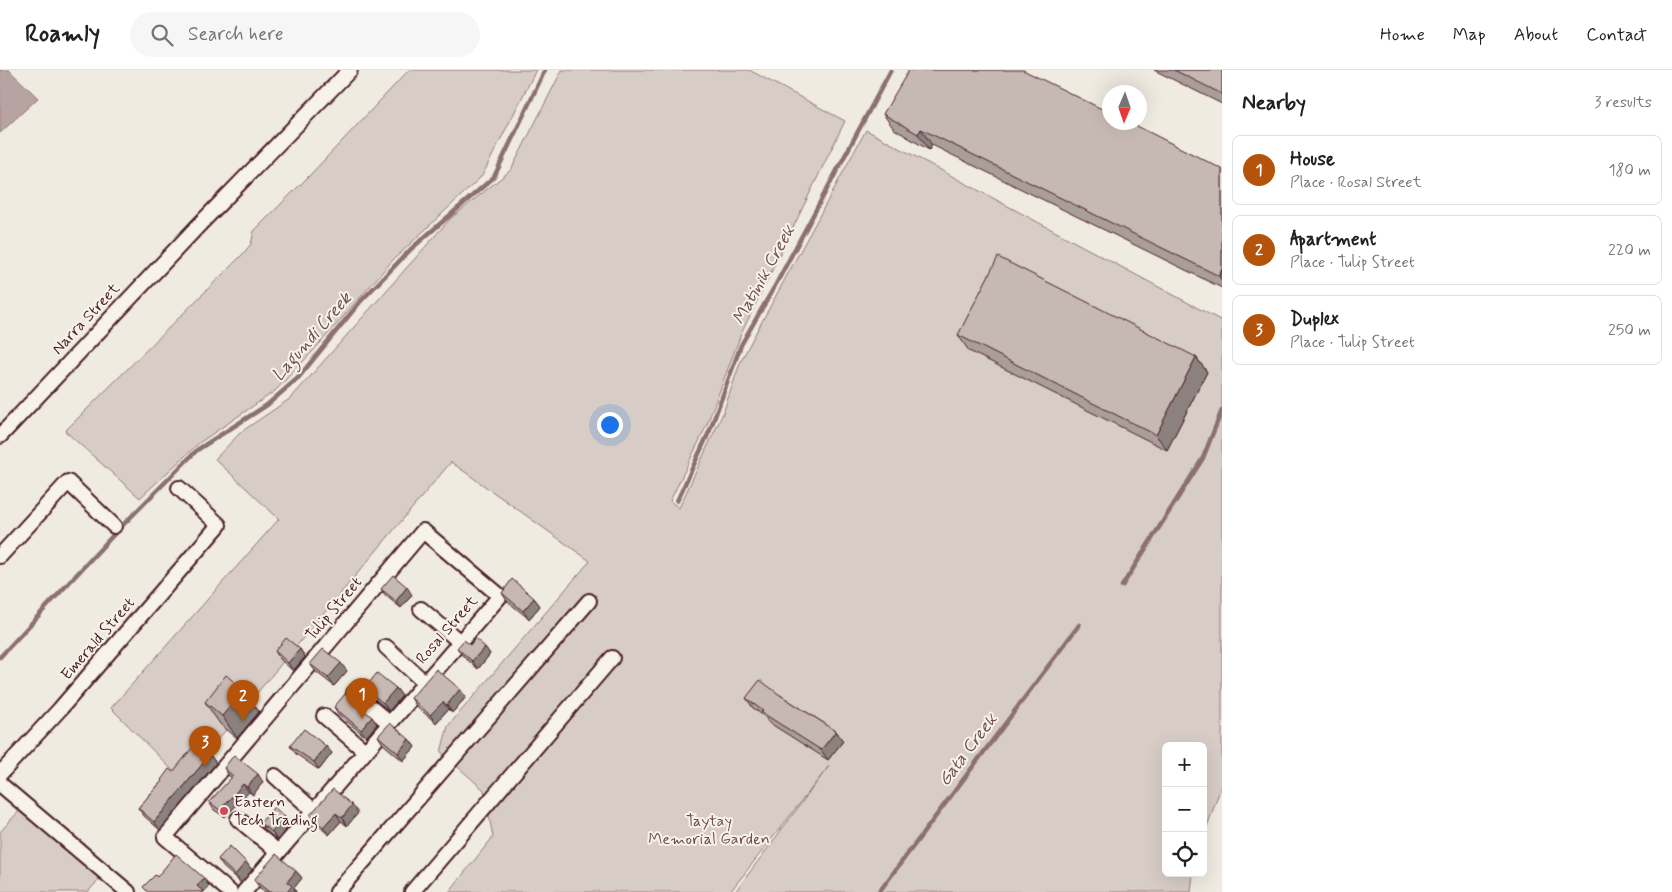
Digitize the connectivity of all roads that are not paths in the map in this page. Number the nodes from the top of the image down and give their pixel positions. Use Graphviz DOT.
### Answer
graph roads {
  1 [pos="350,70"];
  2 [pos="0,436"];
  3 [pos="179,488"];
  4 [pos="114,526"];
  5 [pos="0,556"];
  6 [pos="500,596"];
  7 [pos="589,600"];
  8 [pos="422,609"];
  9 [pos="460,642"];
  10 [pos="386,647"];
  11 [pos="612,658"];
  12 [pos="425,683"];
  13 [pos="354,693"];
  14 [pos="324,716"];
  15 [pos="389,723"];
  16 [pos="365,751"];
  17 [pos="0,774"];
  18 [pos="275,776"];
  19 [pos="0,784"];
  20 [pos="314,810"];
  21 [pos="238,819"];
  22 [pos="278,852"];
  23 [pos="128,892"];
  24 [pos="230,892"];
  25 [pos="244,892"];
  26 [pos="337,892"];
  27 [pos="412,892"];
  1 -- 2 [label="street, Narra Street"];
  3 -- 17 [label="street, Emerald Street"];
  4 -- 5 [label="street"];
  6 -- 9 [label="street, Rosal Street"];
  6 -- 24 [label="street, Tulip Street"];
  7 -- 26 [label="street"];
  8 -- 9 [label="street"];
  9 -- 12 [label="street, Rosal Street"];
  10 -- 12 [label="street"];
  11 -- 27 [label="street"];
  12 -- 15 [label="street, Rosal Street"];
  13 -- 15 [label="street"];
  14 -- 16 [label="street"];
  15 -- 16 [label="street, Rosal Street"];
  16 -- 20 [label="street, Rosal Street"];
  18 -- 20 [label="street"];
  19 -- 23 [label="street"];
  20 -- 22 [label="street, Rosal Street"];
  21 -- 22 [label="street"];
  22 -- 25 [label="street, Rosal Street"];
}
